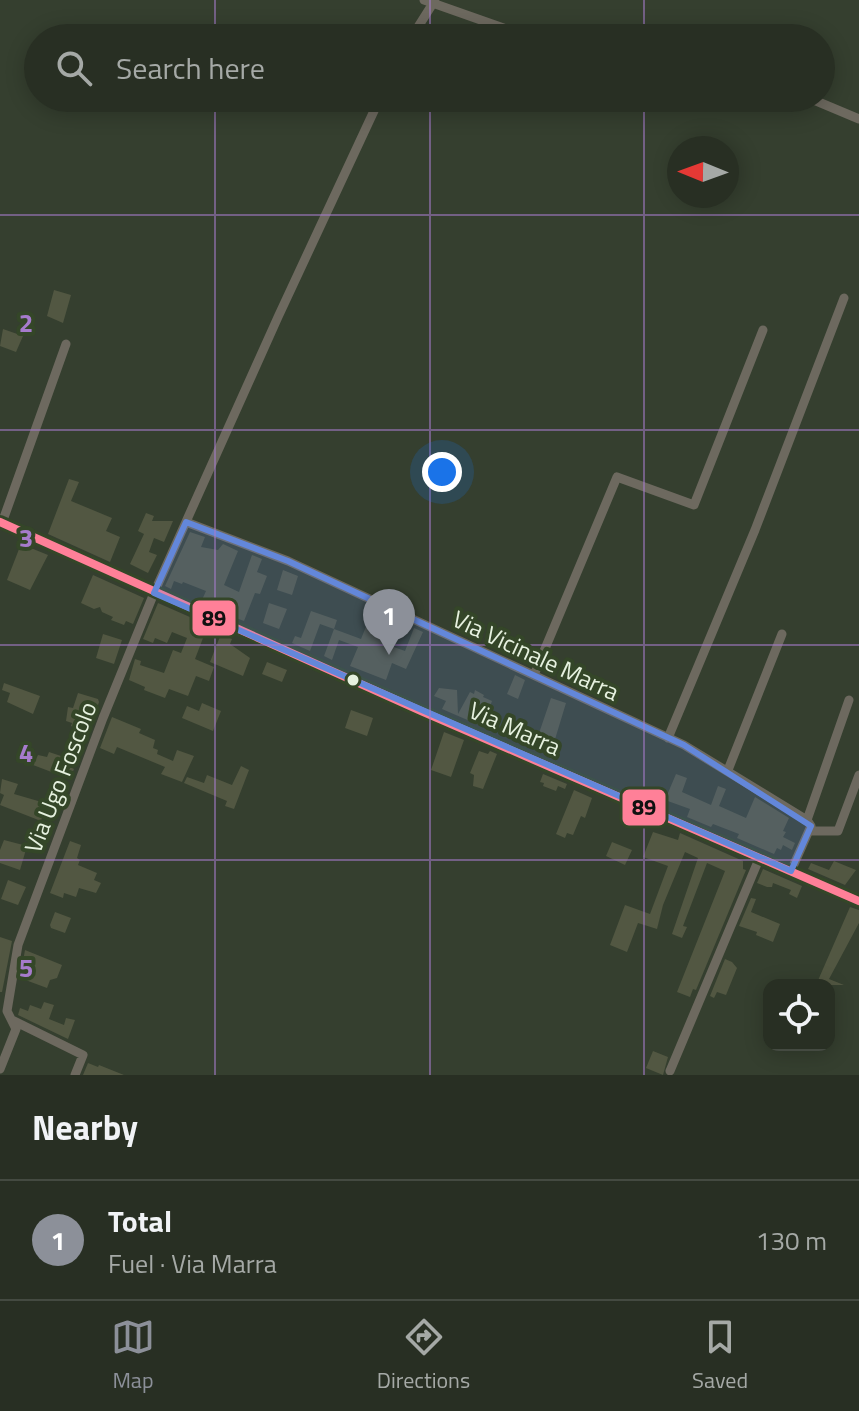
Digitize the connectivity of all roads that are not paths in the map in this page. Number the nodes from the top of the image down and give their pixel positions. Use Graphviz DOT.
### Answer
graph roads {
  1 [pos="430,1"];
  2 [pos="418,24"];
  3 [pos="493,24"];
  4 [pos="835,109"];
  5 [pos="374,112"];
  6 [pos="859,119"];
  7 [pos="844,298"];
  8 [pos="763,330"];
  9 [pos="66,344"];
  10 [pos="1,522"];
  11 [pos="186,522"];
  12 [pos="154,593"];
  13 [pos="782,634"];
  14 [pos="534,675"];
  15 [pos="849,700"];
  16 [pos="668,738"];
  17 [pos="728,770"];
  18 [pos="859,775"];
  19 [pos="807,820"];
  20 [pos="809,831"];
  21 [pos="759,859"];
  22 [pos="791,871"];
  23 [pos="859,901"];
  24 [pos="12,1020"];
  25 [pos="0,1069"];
  26 [pos="670,1071"];
  27 [pos="75,1075"];
  1 -- 2 [label="street"];
  1 -- 3 [label="street"];
  4 -- 6 [label="street"];
  5 -- 11 [label="street, Via Ugo Foscolo"];
  7 -- 16 [label="street"];
  8 -- 14 [label="street"];
  9 -- 10 [label="street"];
  10 -- 12 [label="main road, Via Marra"];
  11 -- 12 [label="street, Via Ugo Foscolo"];
  11 -- 14 [label="street, Via Vicinale Marra"];
  12 -- 21 [label="main road, Via Marra"];
  12 -- 24 [label="street, Via Ugo Foscolo"];
  13 -- 17 [label="street"];
  14 -- 16 [label="street, Via Vicinale Marra"];
  15 -- 19 [label="street"];
  16 -- 17 [label="street, Via Vicinale Marra"];
  17 -- 19 [label="street, Via Vicinale Marra"];
  18 -- 20 [label="street"];
  19 -- 20 [label="street"];
  20 -- 22 [label="street"];
  21 -- 22 [label="main road, Via Marra"];
  21 -- 26 [label="street"];
  22 -- 23 [label="main road, Via Marra"];
  24 -- 25 [label="street, Via Ugo Foscolo"];
  24 -- 27 [label="street"];
}
